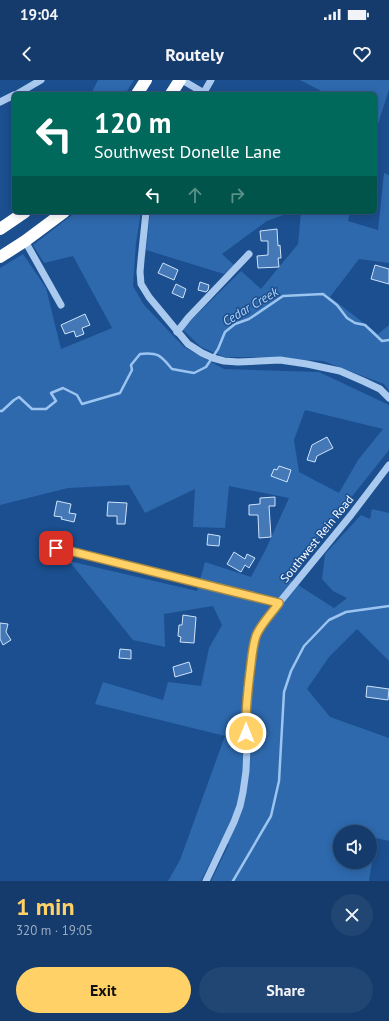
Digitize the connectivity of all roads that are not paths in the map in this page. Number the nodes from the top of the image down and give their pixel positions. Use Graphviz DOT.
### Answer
graph roads {
  1 [pos="41,80"];
  2 [pos="146,80"];
  3 [pos="181,80"];
  4 [pos="211,80"];
  5 [pos="20,92"];
  6 [pos="138,92"];
  7 [pos="172,92"];
  8 [pos="201,92"];
  9 [pos="205,92"];
  10 [pos="12,96"];
  11 [pos="0,102"];
  12 [pos="22,214"];
  13 [pos="61,214"];
  14 [pos="146,214"];
  15 [pos="0,229"];
  16 [pos="24,241"];
  17 [pos="249,254"];
  18 [pos="0,257"];
  19 [pos="61,305"];
  20 [pos="177,332"];
  21 [pos="389,398"];
  22 [pos="389,465"];
  23 [pos="56,548"];
  24 [pos="279,603"];
  25 [pos="206,881"];
  1 -- 5 [label="street"];
  2 -- 6 [label="highway"];
  3 -- 7 [label="highway"];
  3 -- 8 [label="street"];
  4 -- 9 [label="street"];
  10 -- 11 [label="street"];
  12 -- 15 [label="highway"];
  13 -- 16 [label="highway"];
  14 -- 20 [label="street"];
  16 -- 18 [label="highway"];
  16 -- 19 [label="street"];
  17 -- 20 [label="street"];
  20 -- 21 [label="street"];
  22 -- 24 [label="street, Southwest Rein Road"];
  23 -- 24 [label="street"];
  24 -- 25 [label="street, Southwest Rein Road"];
}
